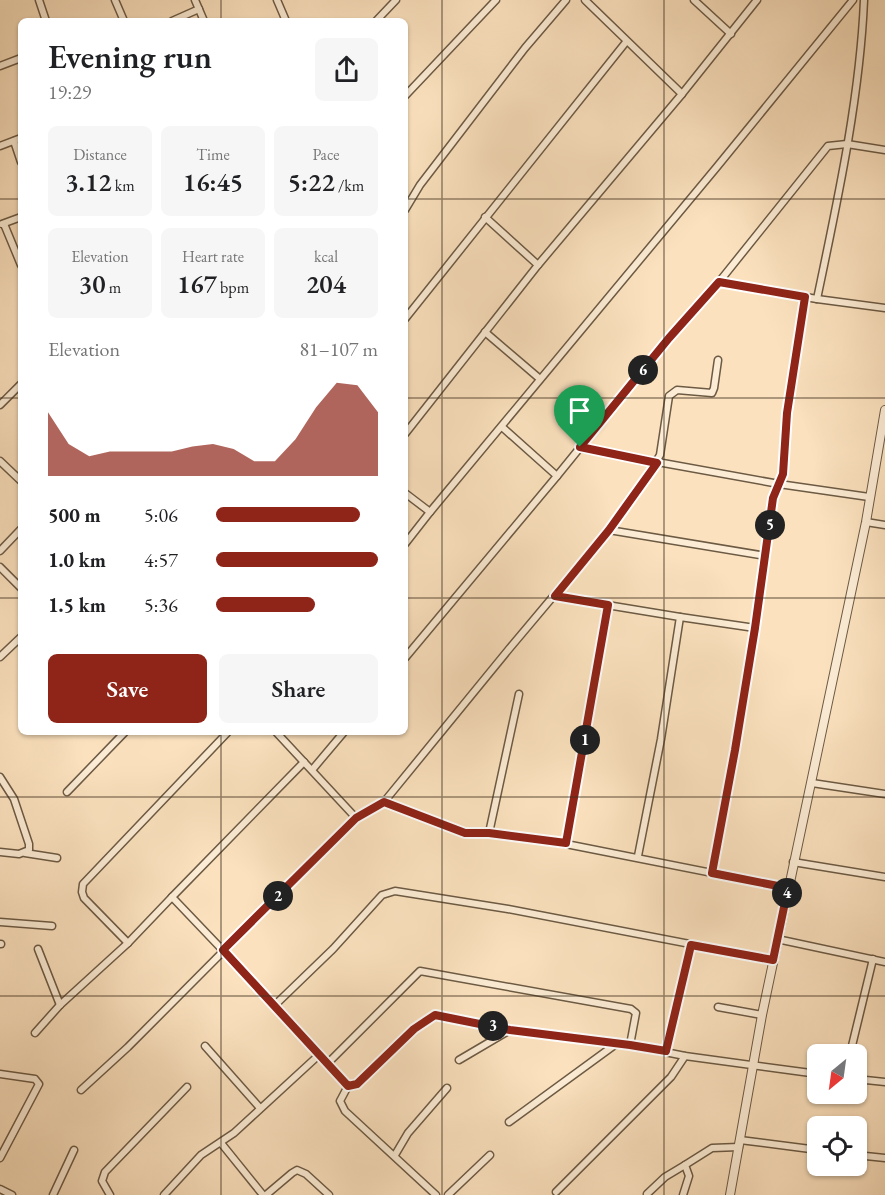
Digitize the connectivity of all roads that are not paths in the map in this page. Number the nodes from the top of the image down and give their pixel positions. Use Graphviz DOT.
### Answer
graph roads {
  1 [pos="39,0"];
  2 [pos="115,0"];
  3 [pos="195,0"];
  4 [pos="277,0"];
  5 [pos="396,0"];
  6 [pos="496,0"];
  7 [pos="566,0"];
  8 [pos="585,0"];
  9 [pos="694,0"];
  10 [pos="757,0"];
  11 [pos="853,0"];
  12 [pos="864,0"];
  13 [pos="199,9"];
  14 [pos="45,18"];
  15 [pos="123,18"];
  16 [pos="179,18"];
  17 [pos="203,18"];
  18 [pos="285,18"];
  19 [pos="379,18"];
  20 [pos="731,34"];
  21 [pos="626,42"];
  22 [pos="18,62"];
  23 [pos="0,66"];
  24 [pos="408,93"];
  25 [pos="682,94"];
  26 [pos="18,139"];
  27 [pos="14,141"];
  28 [pos="847,144"];
  29 [pos="0,146"];
  30 [pos="885,150"];
  31 [pos="18,153"];
  32 [pos="408,197"];
  33 [pos="485,217"];
  34 [pos="18,219"];
  35 [pos="2,224"];
  36 [pos="18,258"];
  37 [pos="538,265"];
  38 [pos="719,282"];
  39 [pos="805,297"];
  40 [pos="817,299"];
  41 [pos="885,308"];
  42 [pos="408,315"];
  43 [pos="485,332"];
  44 [pos="718,360"];
  45 [pos="540,379"];
  46 [pos="18,387"];
  47 [pos="0,405"];
  48 [pos="885,410"];
  49 [pos="502,427"];
  50 [pos="408,430"];
  51 [pos="580,447"];
  52 [pos="0,461"];
  53 [pos="657,463"];
  54 [pos="557,476"];
  55 [pos="18,479"];
  56 [pos="779,484"];
  57 [pos="408,495"];
  58 [pos="869,497"];
  59 [pos="430,512"];
  60 [pos="866,522"];
  61 [pos="885,525"];
  62 [pos="609,530"];
  63 [pos="18,532"];
  64 [pos="408,540"];
  65 [pos="0,550"];
  66 [pos="766,556"];
  67 [pos="0,567"];
  68 [pos="18,585"];
  69 [pos="555,596"];
  70 [pos="608,605"];
  71 [pos="680,617"];
  72 [pos="755,628"];
  73 [pos="18,640"];
  74 [pos="408,654"];
  75 [pos="0,657"];
  76 [pos="519,694"];
  77 [pos="122,735"];
  78 [pos="225,735"];
  79 [pos="279,735"];
  80 [pos="341,735"];
  81 [pos="304,762"];
  82 [pos="312,770"];
  83 [pos="0,777"];
  84 [pos="812,783"];
  85 [pos="67,792"];
  86 [pos="885,794"];
  87 [pos="384,802"];
  88 [pos="356,818"];
  89 [pos="489,833"];
  90 [pos="566,843"];
  91 [pos="0,852"];
  92 [pos="25,853"];
  93 [pos="638,856"];
  94 [pos="57,858"];
  95 [pos="794,862"];
  96 [pos="712,873"];
  97 [pos="885,877"];
  98 [pos="788,888"];
  99 [pos="172,897"];
  100 [pos="0,922"];
  101 [pos="51,926"];
  102 [pos="777,939"];
  103 [pos="128,943"];
  104 [pos="691,945"];
  105 [pos="38,949"];
  106 [pos="223,950"];
  107 [pos="873,959"];
  108 [pos="773,960"];
  109 [pos="885,962"];
  110 [pos="60,1005"];
  111 [pos="275,1005"];
  112 [pos="718,1007"];
  113 [pos="762,1015"];
  114 [pos="510,1030"];
  115 [pos="35,1033"];
  116 [pos="616,1043"];
  117 [pos="852,1044"];
  118 [pos="630,1045"];
  119 [pos="205,1046"];
  120 [pos="666,1051"];
  121 [pos="320,1054"];
  122 [pos="685,1056"];
  123 [pos="459,1059"];
  124 [pos="328,1063"];
  125 [pos="752,1065"];
  126 [pos="807,1072"];
  127 [pos="0,1074"];
  128 [pos="867,1081"];
  129 [pos="885,1082"];
  130 [pos="348,1086"];
  131 [pos="187,1087"];
  132 [pos="447,1088"];
  133 [pos="81,1090"];
  134 [pos="260,1108"];
  135 [pos="509,1122"];
  136 [pos="221,1143"];
  137 [pos="739,1143"];
  138 [pos="807,1149"];
  139 [pos="74,1150"];
  140 [pos="395,1155"];
  141 [pos="490,1155"];
  142 [pos="867,1156"];
  143 [pos="0,1158"];
  144 [pos="885,1158"];
  145 [pos="685,1165"];
  146 [pos="0,1189"];
  147 [pos="556,1192"];
  148 [pos="647,1194"];
  149 [pos="12,1195"];
  150 [pos="53,1195"];
  151 [pos="110,1195"];
  152 [pos="164,1195"];
  153 [pos="264,1195"];
  154 [pos="329,1195"];
  155 [pos="436,1195"];
  156 [pos="448,1195"];
  157 [pos="683,1195"];
  158 [pos="730,1195"];
  1 -- 14 [label="street"];
  2 -- 15 [label="street"];
  3 -- 13 [label="street"];
  4 -- 18 [label="street"];
  5 -- 19 [label="street"];
  6 -- 24 [label="street"];
  7 -- 32 [label="street"];
  8 -- 21 [label="street"];
  9 -- 20 [label="street"];
  10 -- 20 [label="street"];
  11 -- 45 [label="street"];
  12 -- 28 [label="street"];
  13 -- 16 [label="street"];
  13 -- 17 [label="street"];
  20 -- 25 [label="street"];
  21 -- 25 [label="street"];
  21 -- 33 [label="street"];
  22 -- 23 [label="street"];
  25 -- 37 [label="street"];
  26 -- 27 [label="street"];
  27 -- 29 [label="street"];
  27 -- 31 [label="street"];
  28 -- 30 [label="street"];
  28 -- 38 [label="street"];
  28 -- 40 [label="street"];
  33 -- 37 [label="street"];
  33 -- 42 [label="street"];
  34 -- 35 [label="street"];
  35 -- 36 [label="street"];
  37 -- 43 [label="street"];
  38 -- 39 [label="street"];
  38 -- 51 [label="street"];
  39 -- 40 [label="street"];
  39 -- 56 [label="street"];
  40 -- 41 [label="street"];
  43 -- 45 [label="street"];
  43 -- 50 [label="street"];
  44 -- 53 [label="street"];
  45 -- 49 [label="street"];
  46 -- 47 [label="street"];
  48 -- 58 [label="street"];
  49 -- 54 [label="street"];
  49 -- 59 [label="street"];
  51 -- 53 [label="street"];
  51 -- 54 [label="street"];
  52 -- 55 [label="street"];
  53 -- 56 [label="street"];
  53 -- 62 [label="street"];
  54 -- 74 [label="street"];
  56 -- 58 [label="street"];
  56 -- 66 [label="street"];
  57 -- 59 [label="street"];
  58 -- 60 [label="street"];
  59 -- 64 [label="street"];
  60 -- 61 [label="street"];
  60 -- 84 [label="street"];
  62 -- 66 [label="street"];
  62 -- 69 [label="street"];
  63 -- 65 [label="street"];
  66 -- 72 [label="street"];
  67 -- 68 [label="street"];
  69 -- 70 [label="street"];
  69 -- 87 [label="street"];
  70 -- 71 [label="street"];
  70 -- 90 [label="street"];
  71 -- 72 [label="street"];
  71 -- 93 [label="street"];
  72 -- 96 [label="street"];
  73 -- 75 [label="street"];
  76 -- 89 [label="street"];
  77 -- 85 [label="street"];
  78 -- 103 [label="street"];
  79 -- 81 [label="street"];
  80 -- 82 [label="street"];
  81 -- 82 [label="street"];
  81 -- 99 [label="street"];
  82 -- 88 [label="street"];
  83 -- 92 [label="street"];
  84 -- 86 [label="street"];
  84 -- 95 [label="street"];
  87 -- 88 [label="street"];
  87 -- 89 [label="street"];
  88 -- 106 [label="street"];
  89 -- 90 [label="street"];
  90 -- 93 [label="street"];
  91 -- 92 [label="street"];
  92 -- 94 [label="street"];
  93 -- 96 [label="street"];
  95 -- 97 [label="street"];
  95 -- 98 [label="street"];
  96 -- 98 [label="street"];
  98 -- 102 [label="street"];
  99 -- 103 [label="street"];
  99 -- 106 [label="street"];
  100 -- 101 [label="street"];
  102 -- 107 [label="street"];
  102 -- 108 [label="street"];
  103 -- 110 [label="street"];
  104 -- 108 [label="street"];
  104 -- 111 [label="street"];
  104 -- 120 [label="street"];
  105 -- 110 [label="street"];
  106 -- 111 [label="street"];
  106 -- 133 [label="street"];
  107 -- 109 [label="street"];
  107 -- 117 [label="street"];
  108 -- 113 [label="street"];
  110 -- 115 [label="street"];
  111 -- 121 [label="street"];
  112 -- 113 [label="street"];
  113 -- 125 [label="street"];
  114 -- 116 [label="street"];
  114 -- 123 [label="street"];
  114 -- 130 [label="street"];
  116 -- 118 [label="street"];
  116 -- 135 [label="street"];
  118 -- 120 [label="street"];
  118 -- 124 [label="street"];
  119 -- 134 [label="street"];
  120 -- 122 [label="street"];
  121 -- 124 [label="street"];
  121 -- 134 [label="street"];
  122 -- 125 [label="street"];
  122 -- 147 [label="street"];
  124 -- 130 [label="street"];
  125 -- 126 [label="street"];
  125 -- 137 [label="street"];
  127 -- 143 [label="street"];
  128 -- 129 [label="street"];
  130 -- 140 [label="street"];
  131 -- 151 [label="street"];
  132 -- 140 [label="street"];
  134 -- 136 [label="street"];
  136 -- 152 [label="street"];
  136 -- 153 [label="street"];
  137 -- 138 [label="street"];
  137 -- 145 [label="street"];
  137 -- 158 [label="street"];
  139 -- 150 [label="street"];
  140 -- 155 [label="street"];
  141 -- 156 [label="street"];
  142 -- 144 [label="street"];
  145 -- 148 [label="street"];
  145 -- 157 [label="street"];
  146 -- 149 [label="street"];
  153 -- 154 [label="street"];
}
